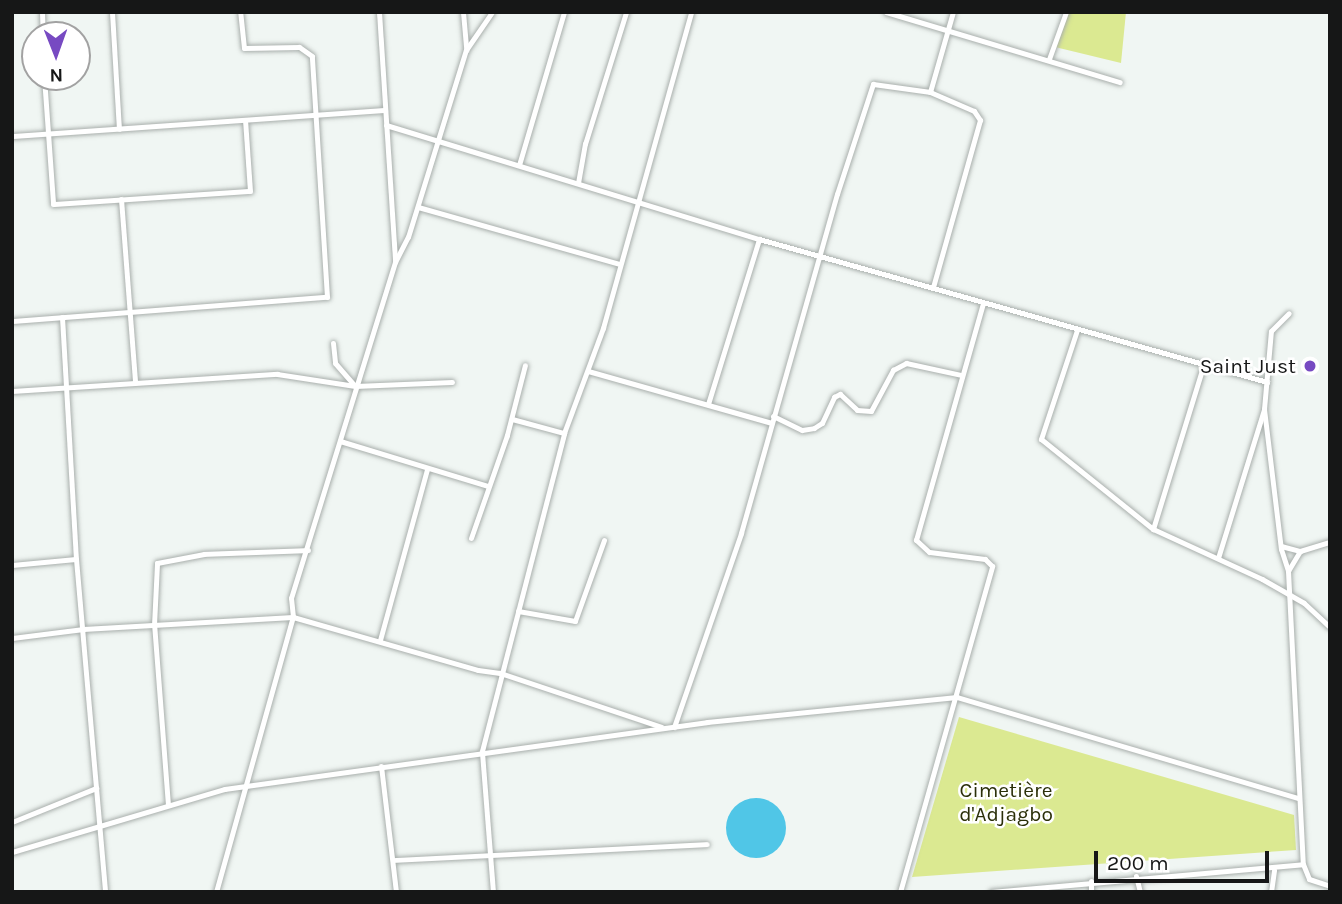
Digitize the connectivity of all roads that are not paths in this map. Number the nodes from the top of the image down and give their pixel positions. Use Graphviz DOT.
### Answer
graph roads {
  1 [pos="112,12"];
  2 [pos="240,12"];
  3 [pos="379,12"];
  4 [pos="463,12"];
  5 [pos="492,12"];
  6 [pos="564,12"];
  7 [pos="625,12"];
  8 [pos="691,12"];
  9 [pos="886,12"];
  10 [pos="953,12"];
  11 [pos="1066,12"];
  12 [pos="948,33"];
  13 [pos="466,50"];
  14 [pos="1049,60"];
  15 [pos="1119,82"];
  16 [pos="45,91"];
  17 [pos="930,92"];
  18 [pos="385,110"];
  19 [pos="315,115"];
  20 [pos="245,120"];
  21 [pos="386,125"];
  22 [pos="119,129"];
  23 [pos="49,134"];
  24 [pos="12,136"];
  25 [pos="436,140"];
  26 [pos="519,165"];
  27 [pos="578,183"];
  28 [pos="121,199"];
  29 [pos="638,200"];
  30 [pos="418,207"];
  31 [pos="759,239"];
  32 [pos="819,255"];
  33 [pos="395,262"];
  34 [pos="619,264"];
  35 [pos="933,287"];
  36 [pos="983,303"];
  37 [pos="130,310"];
  38 [pos="1289,313"];
  39 [pos="62,317"];
  40 [pos="12,321"];
  41 [pos="1077,330"];
  42 [pos="333,343"];
  43 [pos="1204,363"];
  44 [pos="525,365"];
  45 [pos="588,371"];
  46 [pos="961,375"];
  47 [pos="135,382"];
  48 [pos="452,382"];
  49 [pos="1267,382"];
  50 [pos="357,386"];
  51 [pos="67,387"];
  52 [pos="12,391"];
  53 [pos="708,404"];
  54 [pos="1265,408"];
  55 [pos="774,416"];
  56 [pos="512,419"];
  57 [pos="772,423"];
  58 [pos="565,433"];
  59 [pos="340,441"];
  60 [pos="427,470"];
  61 [pos="488,486"];
  62 [pos="1153,529"];
  63 [pos="471,538"];
  64 [pos="604,540"];
  65 [pos="1330,542"];
  66 [pos="1281,546"];
  67 [pos="307,550"];
  68 [pos="1300,551"];
  69 [pos="1218,558"];
  70 [pos="76,559"];
  71 [pos="12,565"];
  72 [pos="1288,571"];
  73 [pos="1288,595"];
  74 [pos="518,611"];
  75 [pos="293,617"];
  76 [pos="154,625"];
  77 [pos="1330,627"];
  78 [pos="83,629"];
  79 [pos="12,638"];
  80 [pos="380,640"];
  81 [pos="500,673"];
  82 [pos="957,697"];
  83 [pos="674,727"];
  84 [pos="664,728"];
  85 [pos="482,751"];
  86 [pos="381,766"];
  87 [pos="244,787"];
  88 [pos="96,788"];
  89 [pos="1298,798"];
  90 [pos="167,805"];
  91 [pos="12,822"];
  92 [pos="98,825"];
  93 [pos="707,844"];
  94 [pos="12,852"];
  95 [pos="491,853"];
  96 [pos="394,860"];
  97 [pos="1303,864"];
  98 [pos="1274,870"];
  99 [pos="1136,876"];
  100 [pos="1091,881"];
  101 [pos="1330,886"];
  102 [pos="105,892"];
  103 [pos="216,892"];
  104 [pos="396,892"];
  105 [pos="493,892"];
  106 [pos="900,892"];
  107 [pos="992,892"];
  108 [pos="1091,892"];
  109 [pos="1140,892"];
  110 [pos="1271,892"];
  1 -- 22 [label="street"];
  2 -- 19 [label="street"];
  3 -- 18 [label="street"];
  4 -- 13 [label="street"];
  5 -- 13 [label="street"];
  6 -- 26 [label="street"];
  7 -- 27 [label="street"];
  8 -- 29 [label="street"];
  9 -- 12 [label="street"];
  10 -- 12 [label="street"];
  11 -- 14 [label="street"];
  12 -- 14 [label="street"];
  12 -- 17 [label="street"];
  13 -- 25 [label="street"];
  14 -- 15 [label="street"];
  16 -- 23 [label="street"];
  17 -- 32 [label="street"];
  17 -- 35 [label="street"];
  18 -- 19 [label="street"];
  18 -- 21 [label="street"];
  19 -- 20 [label="street"];
  19 -- 37 [label="street"];
  20 -- 22 [label="street"];
  20 -- 28 [label="street"];
  21 -- 25 [label="street"];
  21 -- 33 [label="street"];
  22 -- 23 [label="street"];
  23 -- 24 [label="street"];
  23 -- 28 [label="street"];
  25 -- 26 [label="street"];
  25 -- 30 [label="street"];
  26 -- 27 [label="street"];
  27 -- 29 [label="street"];
  28 -- 37 [label="street"];
  29 -- 31 [label="street"];
  29 -- 34 [label="street"];
  30 -- 33 [label="street"];
  30 -- 34 [label="street"];
  31 -- 32 [label="street"];
  31 -- 53 [label="street"];
  32 -- 35 [label="street"];
  32 -- 55 [label="street"];
  33 -- 50 [label="street"];
  34 -- 45 [label="street"];
  35 -- 36 [label="street"];
  36 -- 41 [label="street"];
  36 -- 46 [label="street"];
  37 -- 39 [label="street"];
  37 -- 47 [label="street"];
  38 -- 49 [label="street"];
  39 -- 40 [label="street"];
  39 -- 51 [label="street"];
  41 -- 43 [label="street"];
  41 -- 62 [label="street"];
  42 -- 50 [label="street"];
  43 -- 49 [label="street"];
  43 -- 62 [label="street"];
  44 -- 56 [label="street"];
  45 -- 53 [label="street"];
  45 -- 58 [label="street"];
  46 -- 55 [label="street"];
  46 -- 82 [label="street"];
  47 -- 50 [label="street"];
  47 -- 51 [label="street"];
  48 -- 50 [label="street"];
  49 -- 54 [label="street"];
  50 -- 59 [label="street"];
  51 -- 52 [label="street"];
  51 -- 70 [label="street"];
  53 -- 57 [label="street"];
  54 -- 66 [label="street"];
  54 -- 69 [label="street"];
  55 -- 57 [label="street"];
  56 -- 58 [label="street"];
  56 -- 61 [label="street"];
  57 -- 83 [label="street"];
  58 -- 74 [label="street"];
  59 -- 60 [label="street"];
  59 -- 67 [label="street"];
  60 -- 61 [label="street"];
  60 -- 80 [label="street"];
  61 -- 63 [label="street"];
  62 -- 69 [label="street"];
  64 -- 74 [label="street"];
  65 -- 68 [label="street"];
  66 -- 68 [label="street"];
  66 -- 72 [label="street"];
  67 -- 75 [label="street"];
  67 -- 76 [label="street"];
  68 -- 72 [label="street"];
  69 -- 73 [label="street"];
  70 -- 71 [label="street"];
  70 -- 78 [label="street"];
  72 -- 73 [label="street"];
  73 -- 77 [label="street"];
  73 -- 89 [label="street"];
  74 -- 81 [label="street"];
  75 -- 76 [label="street"];
  75 -- 80 [label="street"];
  75 -- 87 [label="street"];
  76 -- 78 [label="street"];
  76 -- 90 [label="street"];
  78 -- 79 [label="street"];
  78 -- 88 [label="street"];
  80 -- 81 [label="street"];
  81 -- 84 [label="street"];
  81 -- 85 [label="street"];
  82 -- 83 [label="street"];
  82 -- 89 [label="street"];
  82 -- 106 [label="street"];
  83 -- 84 [label="street"];
  84 -- 85 [label="street"];
  85 -- 86 [label="street"];
  85 -- 95 [label="street"];
  86 -- 87 [label="street"];
  86 -- 96 [label="street"];
  87 -- 90 [label="street"];
  87 -- 103 [label="street"];
  88 -- 91 [label="street"];
  88 -- 92 [label="street"];
  89 -- 97 [label="street"];
  90 -- 92 [label="street"];
  92 -- 94 [label="street"];
  92 -- 102 [label="street"];
  93 -- 95 [label="street"];
  95 -- 96 [label="street"];
  95 -- 105 [label="street"];
  96 -- 104 [label="street"];
  97 -- 98 [label="street"];
  97 -- 101 [label="street"];
  98 -- 99 [label="street"];
  98 -- 110 [label="street"];
  99 -- 100 [label="street"];
  99 -- 109 [label="street"];
  100 -- 107 [label="street"];
  100 -- 108 [label="street"];
}
